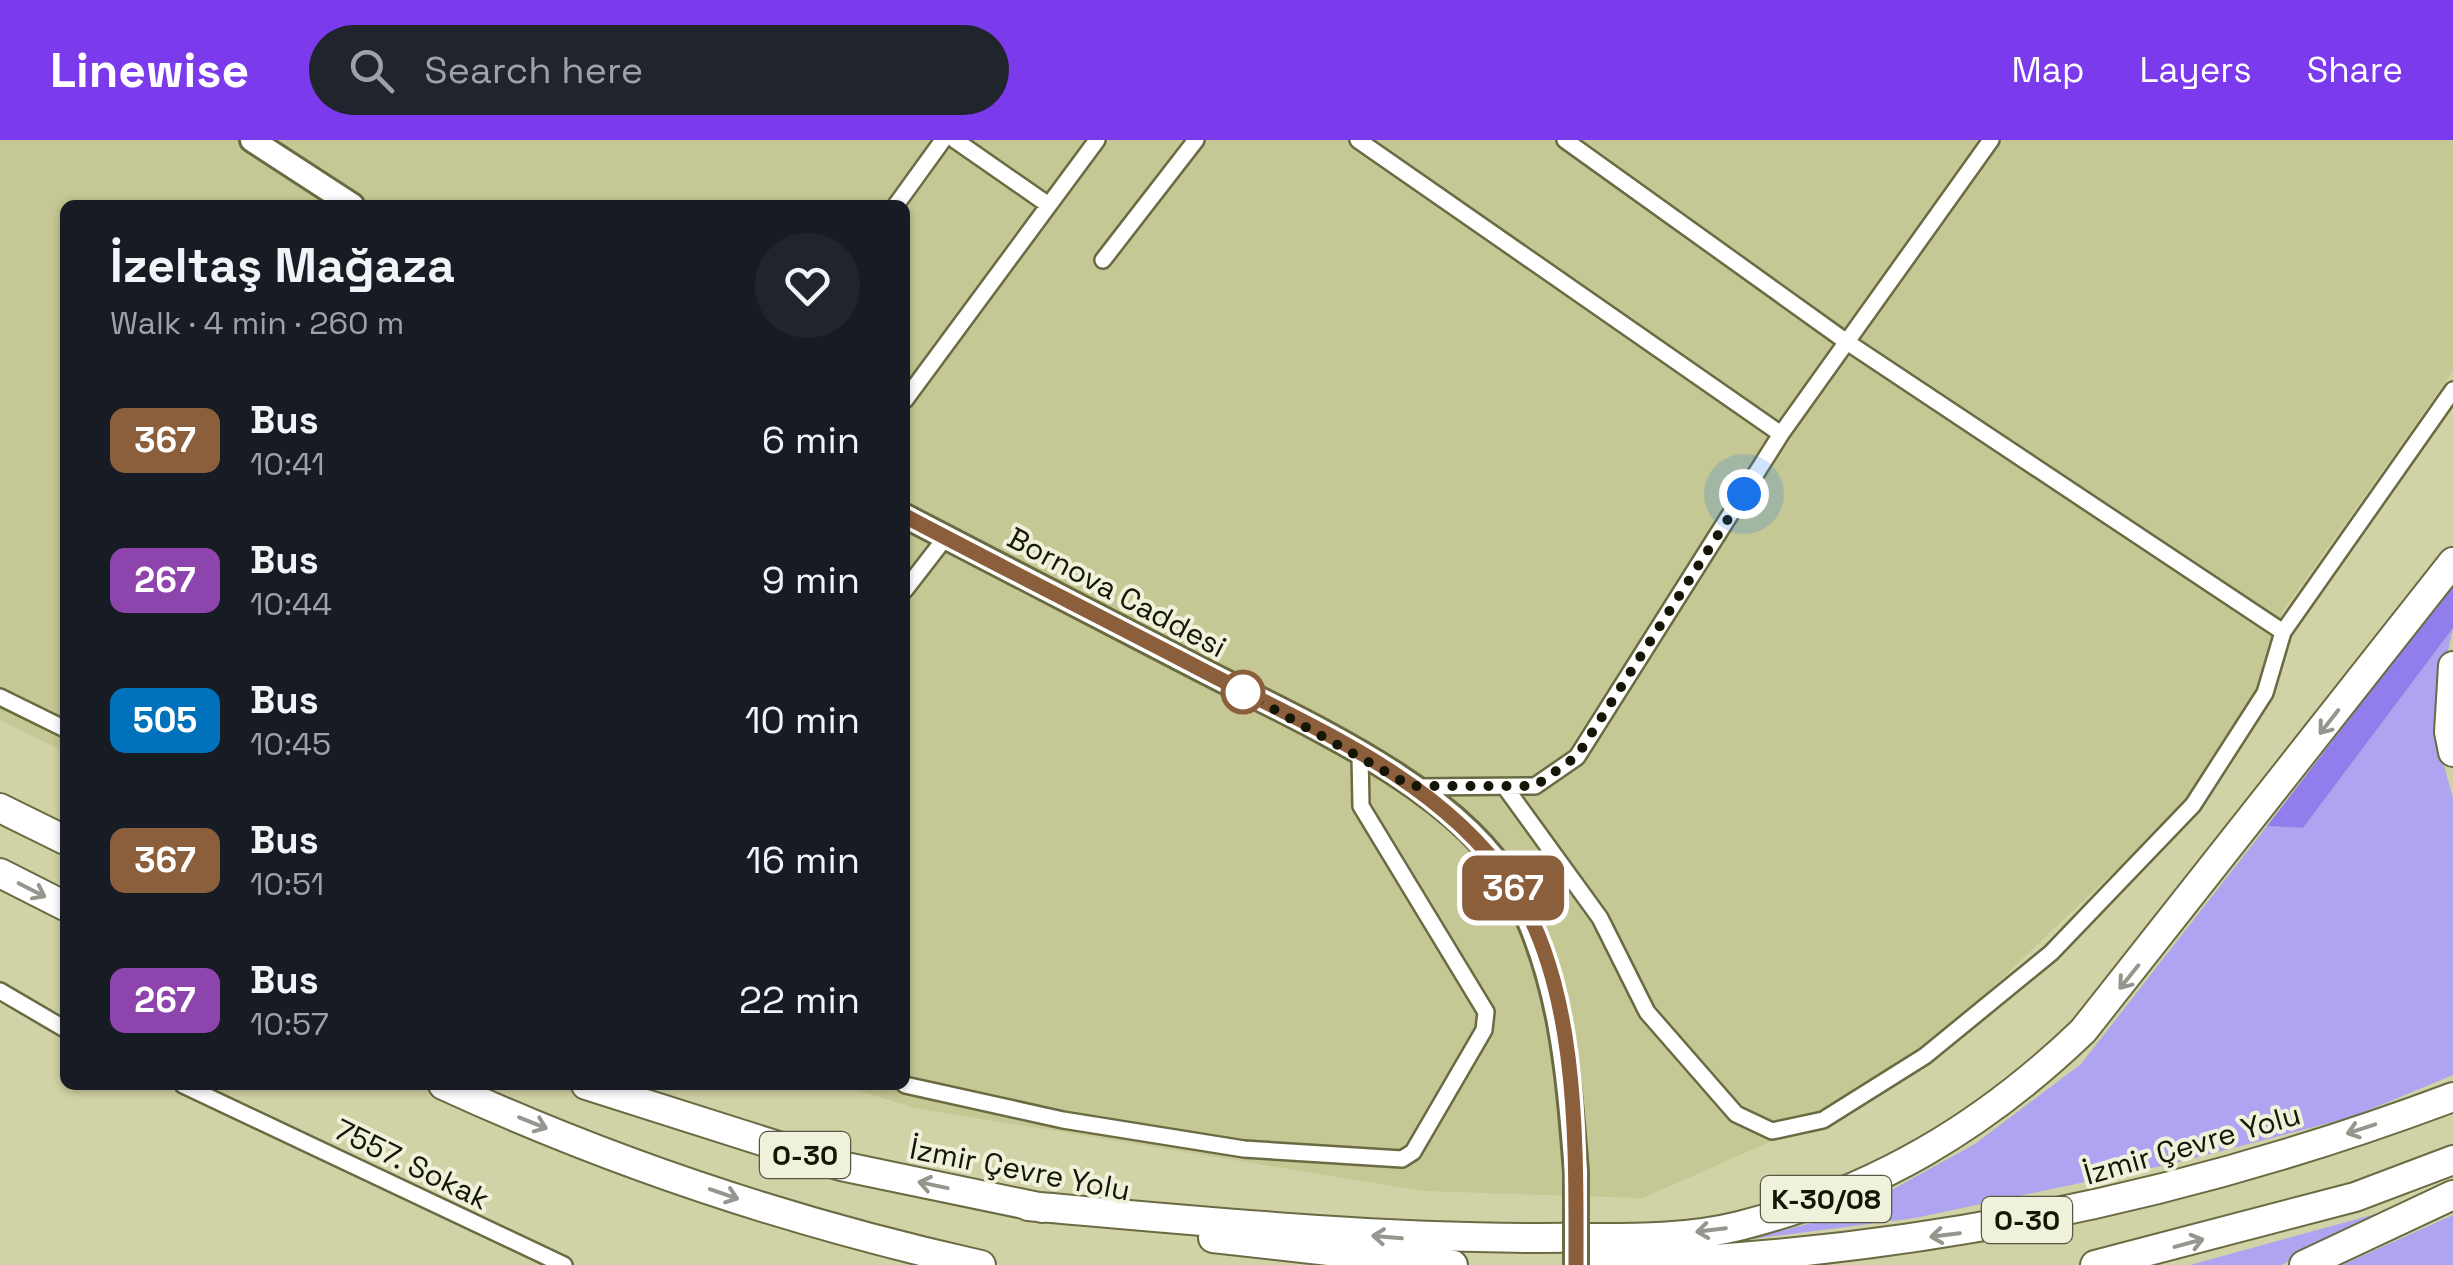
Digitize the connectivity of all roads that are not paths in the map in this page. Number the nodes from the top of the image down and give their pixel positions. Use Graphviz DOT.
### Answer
graph roads {
  1 [pos="252,140"];
  2 [pos="944,140"];
  3 [pos="955,140"];
  4 [pos="1097,140"];
  5 [pos="1196,140"];
  6 [pos="1358,140"];
  7 [pos="1565,140"];
  8 [pos="1991,140"];
  9 [pos="344,200"];
  10 [pos="900,200"];
  11 [pos="1047,204"];
  12 [pos="1103,260"];
  13 [pos="1844,340"];
  14 [pos="2453,390"];
  15 [pos="910,393"];
  16 [pos="1781,434"];
  17 [pos="910,519"];
  18 [pos="946,537"];
  19 [pos="2453,553"];
  20 [pos="2453,562"];
  21 [pos="910,584"];
  22 [pos="2283,632"];
  23 [pos="2390,645"];
  24 [pos="2453,666"];
  25 [pos="0,698"];
  26 [pos="60,727"];
  27 [pos="2453,752"];
  28 [pos="1360,755"];
  29 [pos="1411,786"];
  30 [pos="1505,788"];
  31 [pos="0,808"];
  32 [pos="60,838"];
  33 [pos="0,874"];
  34 [pos="60,904"];
  35 [pos="0,991"];
  36 [pos="60,1026"];
  37 [pos="910,1085"];
  38 [pos="194,1090"];
  39 [pos="456,1090"];
  40 [pos="602,1090"];
  41 [pos="2453,1097"];
  42 [pos="2453,1160"];
  43 [pos="2453,1195"];
  44 [pos="1028,1206"];
  45 [pos="564,1265"];
  46 [pos="981,1265"];
  47 [pos="1453,1265"];
  48 [pos="1576,1265"];
  49 [pos="1586,1265"];
  50 [pos="2094,1265"];
  51 [pos="2304,1265"];
  1 -- 9 [label="main road"];
  2 -- 10 [label="street"];
  3 -- 11 [label="street"];
  4 -- 11 [label="street"];
  5 -- 12 [label="street"];
  6 -- 16 [label="street"];
  7 -- 13 [label="street"];
  8 -- 13 [label="street"];
  11 -- 15 [label="street"];
  13 -- 16 [label="street"];
  13 -- 22 [label="street"];
  14 -- 22 [label="street"];
  16 -- 30 [label="street"];
  17 -- 18 [label="main road, Bornova Caddesi"];
  18 -- 21 [label="street"];
  18 -- 28 [label="main road, Bornova Caddesi"];
  19 -- 23 [label="highway, K-30/08"];
  20 -- 23 [label="highway, K-30/08"];
  22 -- 30 [label="street"];
  23 -- 44 [label="highway, K-30/08, one-way"];
  24 -- 27 [label="highway"];
  25 -- 26 [label="street"];
  28 -- 29 [label="main road, Bornova Caddesi"];
  28 -- 37 [label="street"];
  29 -- 30 [label="street"];
  29 -- 48 [label="main road, Bornova Caddesi, bridge"];
  31 -- 32 [label="highway"];
  33 -- 34 [label="highway, one-way"];
  35 -- 36 [label="street"];
  38 -- 45 [label="street, 7557. Sokak"];
  39 -- 46 [label="highway, O-30, one-way"];
  44 -- 40 [label="highway, İzmir Çevre Yolu / O-30, one-way"];
  41 -- 49 [label="highway, İzmir Çevre Yolu / O-30, one-way"];
  50 -- 42 [label="highway, O-30, one-way"];
  43 -- 51 [label="highway"];
  44 -- 47 [label="highway, İzmir Çevre Yolu / O-30"];
}
